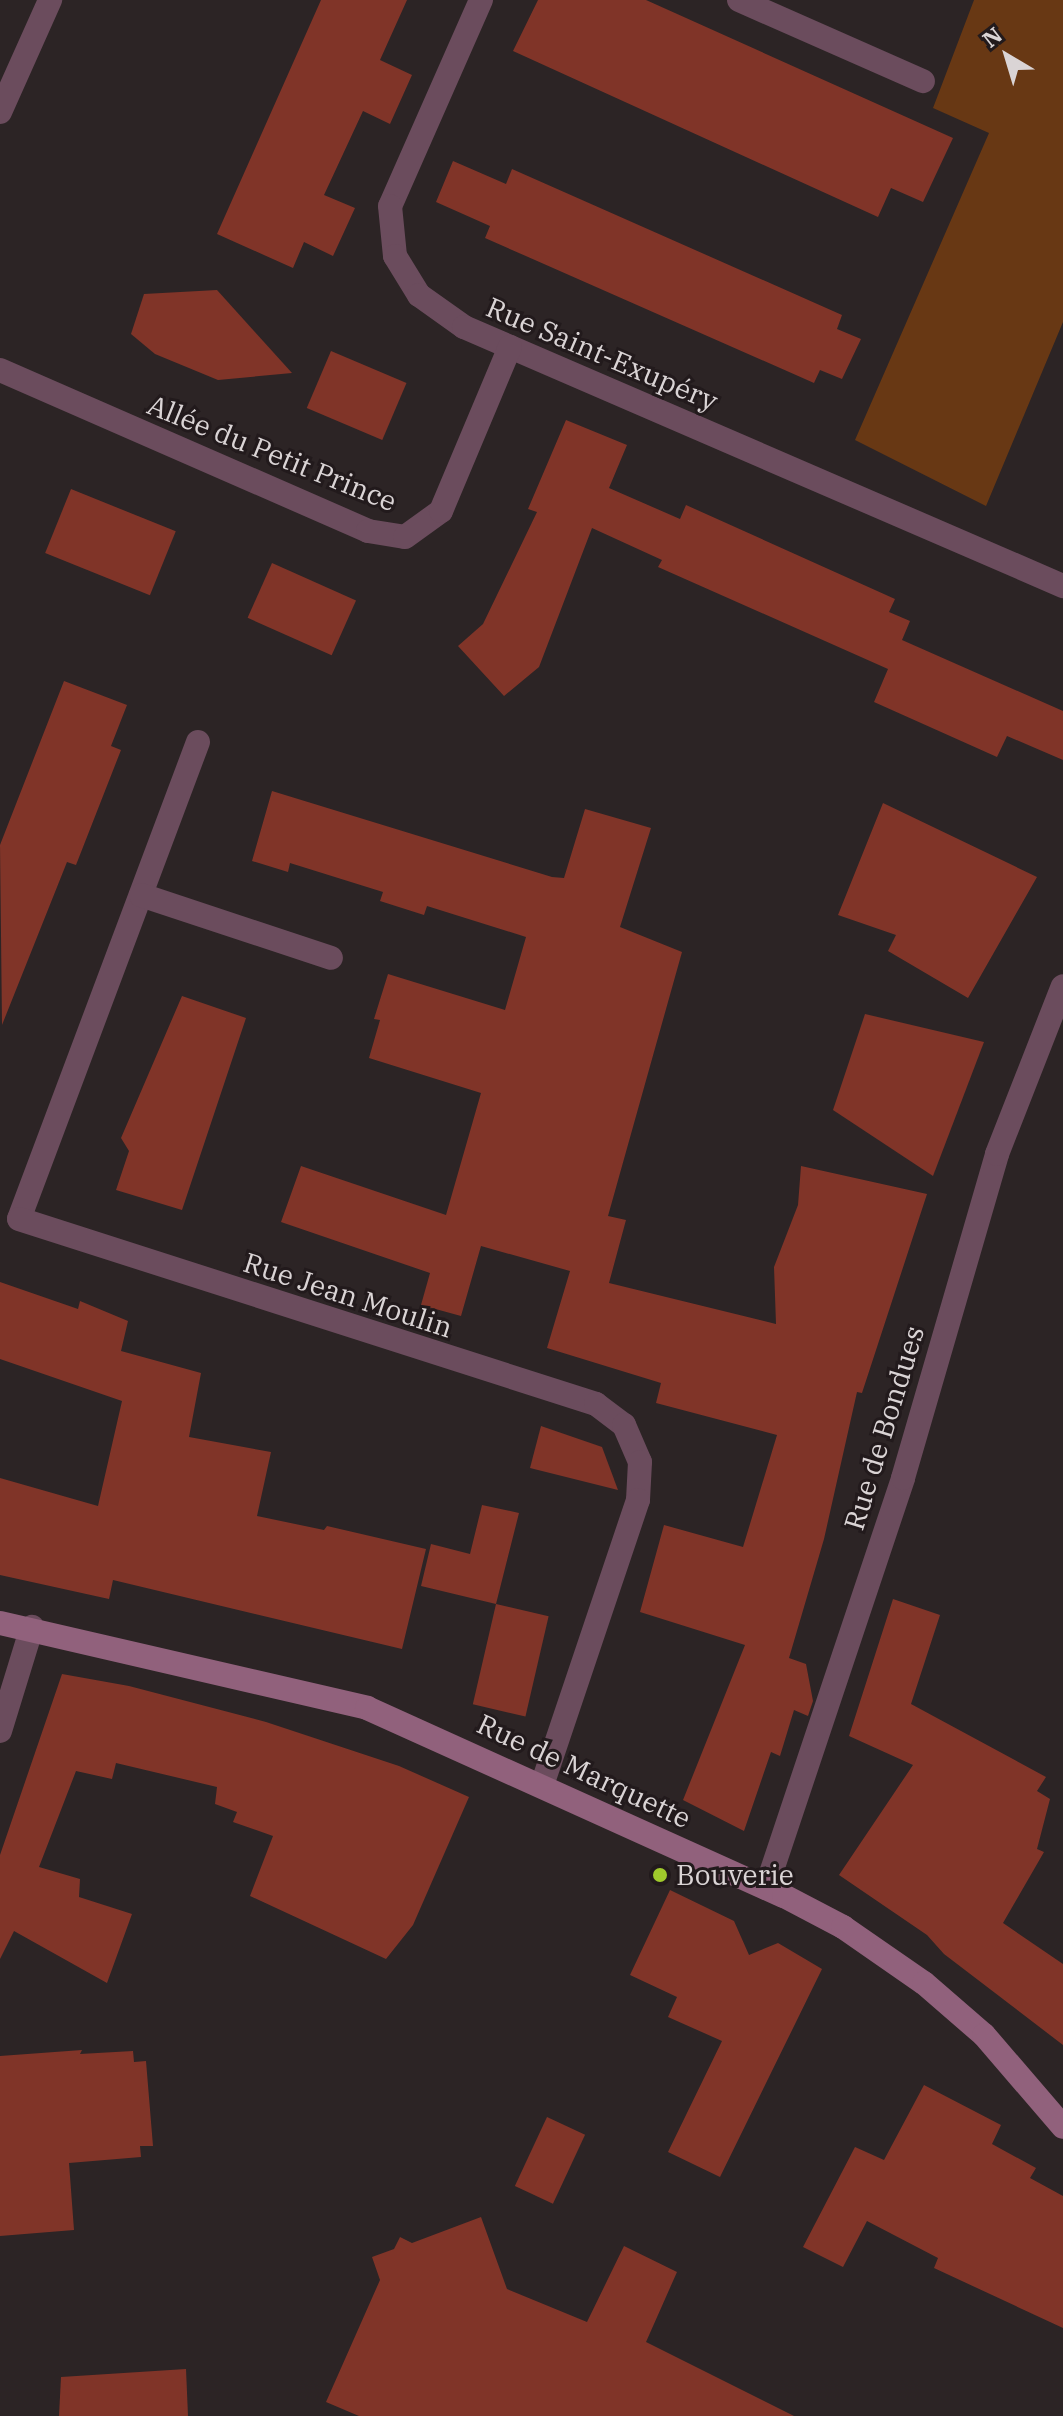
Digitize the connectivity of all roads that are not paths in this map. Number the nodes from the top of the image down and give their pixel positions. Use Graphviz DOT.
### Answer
graph roads {
  1 [pos="50,0"];
  2 [pos="481,0"];
  3 [pos="739,0"];
  4 [pos="923,81"];
  5 [pos="0,112"];
  6 [pos="510,347"];
  7 [pos="0,370"];
  8 [pos="1063,586"];
  9 [pos="198,742"];
  10 [pos="141,895"];
  11 [pos="331,958"];
  12 [pos="1063,986"];
  13 [pos="0,1623"];
  14 [pos="32,1627"];
  15 [pos="0,1731"];
  16 [pos="543,1783"];
  17 [pos="766,1888"];
  18 [pos="1063,2127"];
  1 -- 5 [label="street"];
  2 -- 6 [label="street, Rue Saint-Exupéry"];
  3 -- 4 [label="street"];
  6 -- 7 [label="street, Allée du Petit Prince"];
  6 -- 8 [label="street, Rue Saint-Exupéry"];
  9 -- 10 [label="street, Rue Jean Moulin"];
  10 -- 11 [label="street"];
  10 -- 16 [label="street, Rue Jean Moulin"];
  12 -- 17 [label="street, Rue de Bondues"];
  13 -- 14 [label="street, Rue de Marquette"];
  14 -- 15 [label="street"];
  14 -- 16 [label="street, Rue de Marquette"];
  16 -- 17 [label="street, Rue de Marquette"];
  17 -- 18 [label="street, Rue de Marquette"];
}
